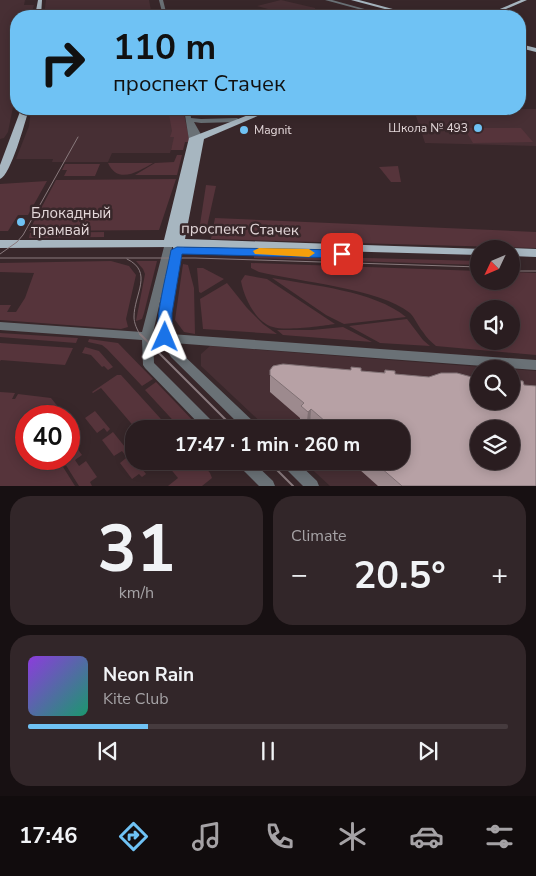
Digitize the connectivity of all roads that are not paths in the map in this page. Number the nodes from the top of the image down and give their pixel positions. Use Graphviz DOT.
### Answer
graph roads {
  1 [pos="327,0"];
  2 [pos="344,0"];
  3 [pos="352,0"];
  4 [pos="525,0"];
  5 [pos="530,0"];
  6 [pos="365,10"];
  7 [pos="383,10"];
  8 [pos="392,10"];
  9 [pos="501,10"];
  10 [pos="506,10"];
  11 [pos="18,115"];
  12 [pos="24,115"];
  13 [pos="188,115"];
  14 [pos="248,115"];
  15 [pos="255,115"];
  16 [pos="189,119"];
  17 [pos="236,120"];
  18 [pos="197,138"];
  19 [pos="0,156"];
  20 [pos="0,175"];
  21 [pos="0,244"];
  22 [pos="173,246"];
  23 [pos="0,251"];
  24 [pos="470,251"];
  25 [pos="520,252"];
  26 [pos="536,252"];
  27 [pos="470,258"];
  28 [pos="520,259"];
  29 [pos="536,260"];
  30 [pos="0,326"];
  31 [pos="147,335"];
  32 [pos="165,337"];
  33 [pos="536,365"];
  34 [pos="203,420"];
  35 [pos="244,420"];
  36 [pos="252,470"];
  37 [pos="296,470"];
  38 [pos="268,486"];
  39 [pos="312,486"];
  1 -- 6 [label="street"];
  2 -- 7 [label="main road"];
  3 -- 8 [label="main road"];
  4 -- 9 [label="main road"];
  5 -- 10 [label="main road"];
  11 -- 19 [label="main road"];
  12 -- 20 [label="main road"];
  13 -- 16 [label="street"];
  14 -- 17 [label="main road"];
  15 -- 18 [label="main road"];
  16 -- 17 [label="street"];
  16 -- 18 [label="street"];
  17 -- 18 [label="main road"];
  18 -- 22 [label="main road"];
  21 -- 22 [label="main road, проспект Стачек"];
  22 -- 23 [label="main road, проспект Стачек"];
  22 -- 24 [label="main road, проспект Стачек"];
  22 -- 27 [label="main road, проспект Стачек"];
  22 -- 31 [label="street"];
  22 -- 32 [label="street"];
  25 -- 26 [label="main road"];
  28 -- 29 [label="main road"];
  30 -- 31 [label="street"];
  31 -- 32 [label="street"];
  31 -- 34 [label="street"];
  32 -- 33 [label="street"];
  32 -- 35 [label="street"];
  36 -- 38 [label="street"];
  37 -- 39 [label="street"];
}
